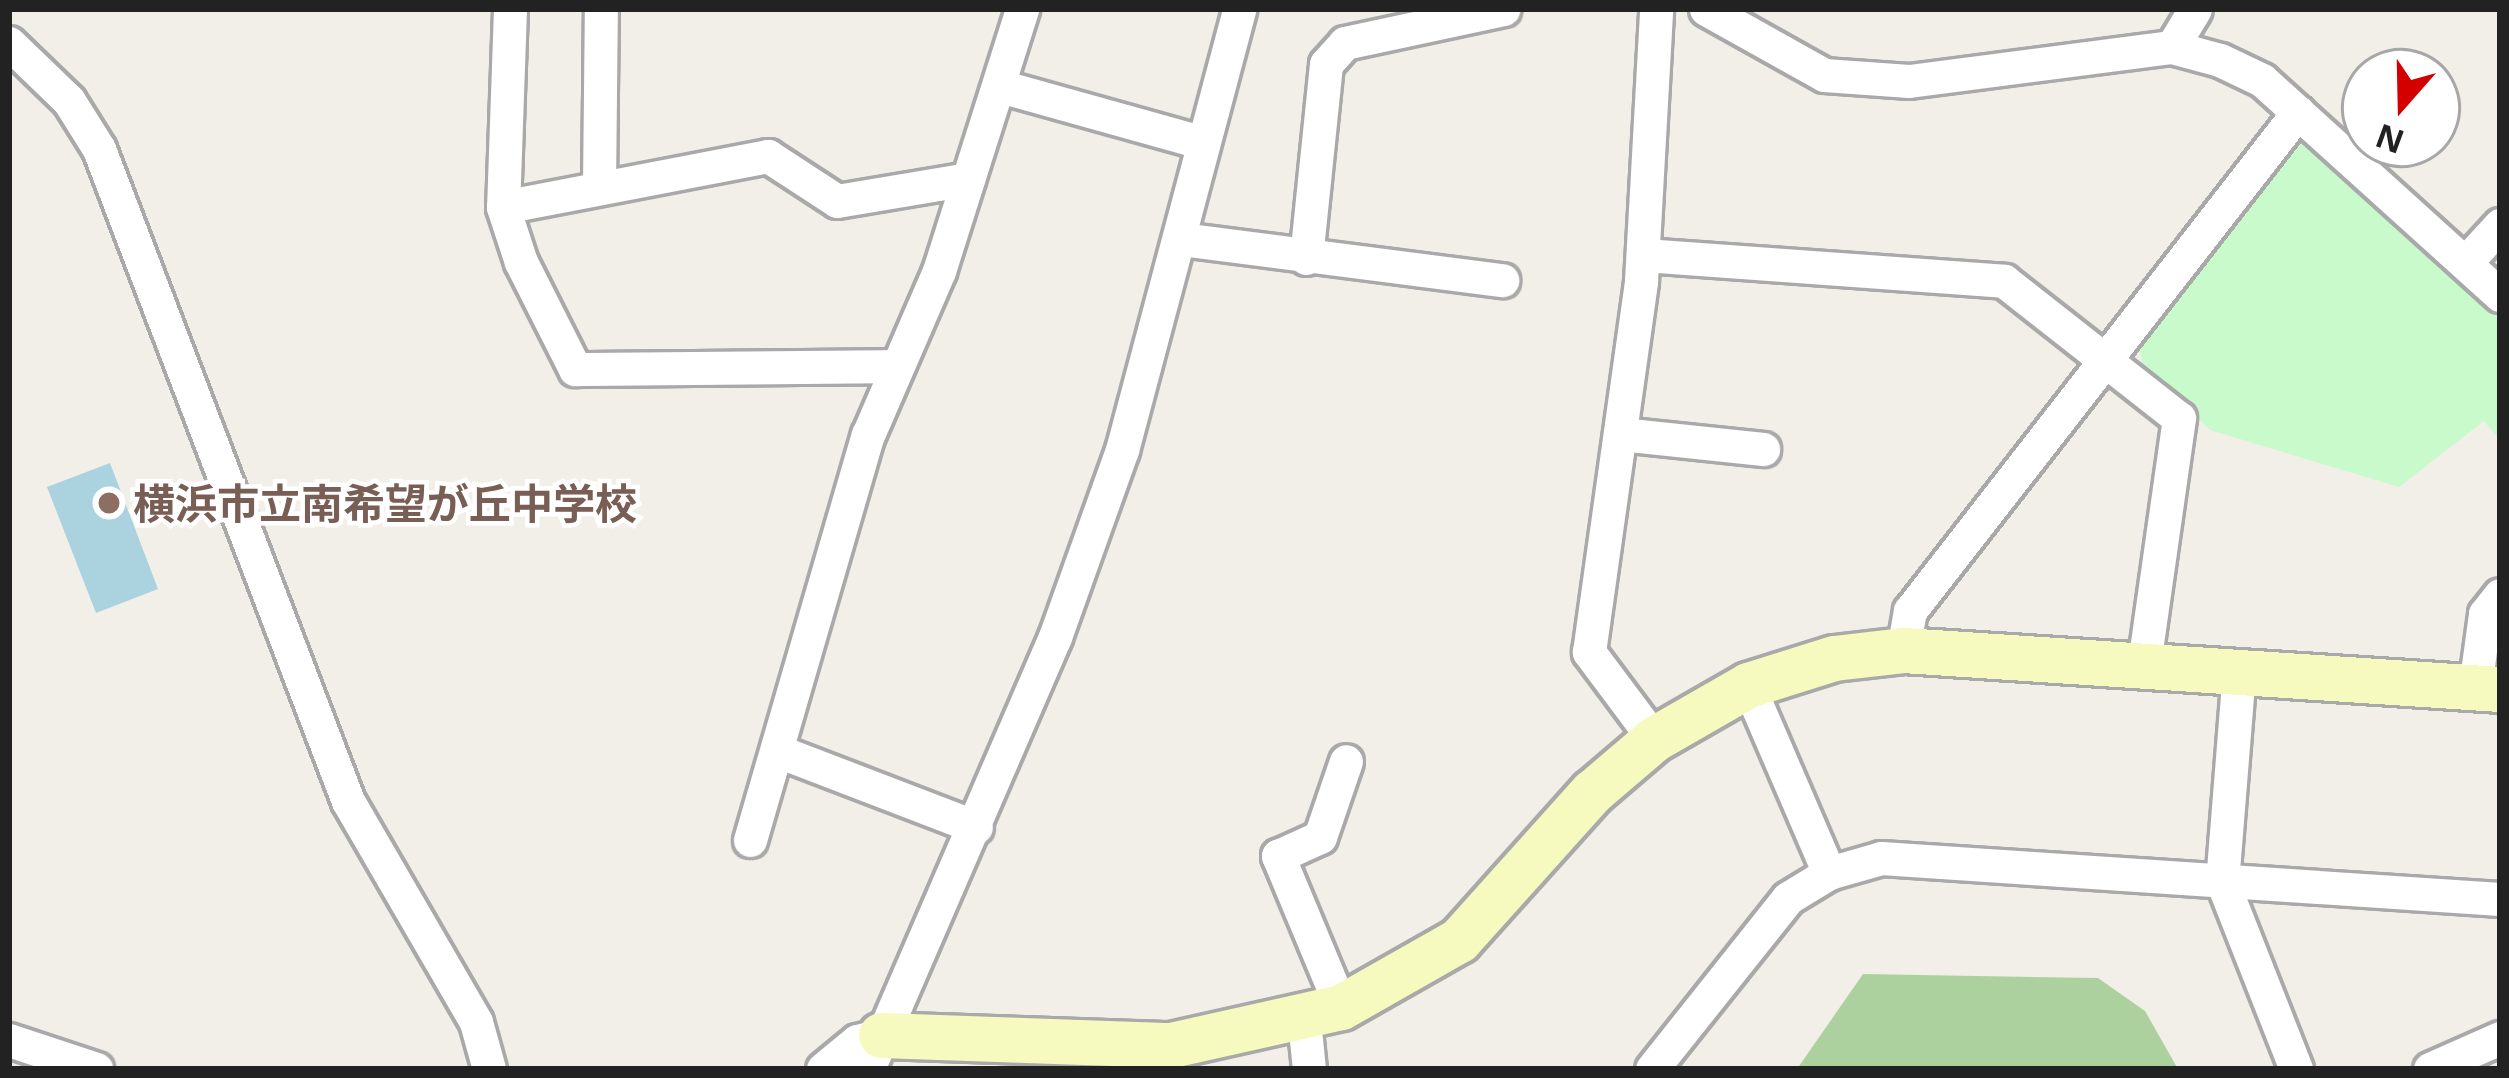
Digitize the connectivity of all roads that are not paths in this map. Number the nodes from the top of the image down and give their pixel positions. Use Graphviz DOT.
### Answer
graph roads {
  1 [pos="510,9"];
  2 [pos="601,9"];
  3 [pos="1022,9"];
  4 [pos="1239,9"];
  5 [pos="1503,9"];
  6 [pos="1656,9"];
  7 [pos="1706,9"];
  8 [pos="2195,9"];
  9 [pos="9,43"];
  10 [pos="2172,47"];
  11 [pos="1000,86"];
  12 [pos="2298,112"];
  13 [pos="1200,142"];
  14 [pos="968,179"];
  15 [pos="599,188"];
  16 [pos="502,207"];
  17 [pos="2500,225"];
  18 [pos="1181,239"];
  19 [pos="1643,255"];
  20 [pos="1306,258"];
  21 [pos="2465,263"];
  22 [pos="1502,280"];
  23 [pos="2500,295"];
  24 [pos="2105,359"];
  25 [pos="892,366"];
  26 [pos="1620,434"];
  27 [pos="1763,449"];
  28 [pos="2500,595"];
  29 [pos="1903,650"];
  30 [pos="2144,664"];
  31 [pos="2239,671"];
  32 [pos="1748,685"];
  33 [pos="2487,687"];
  34 [pos="1654,739"];
  35 [pos="778,751"];
  36 [pos="1346,761"];
  37 [pos="976,827"];
  38 [pos="750,840"];
  39 [pos="1828,873"];
  40 [pos="2222,881"];
  41 [pos="2500,899"];
  42 [pos="1323,1013"];
  43 [pos="2500,1038"];
  44 [pos="9,1040"];
  45 [pos="874,1052"];
  46 [pos="96,1069"];
  47 [pos="488,1069"];
  48 [pos="823,1069"];
  49 [pos="1309,1069"];
  50 [pos="1652,1069"];
  51 [pos="2296,1069"];
  52 [pos="2430,1069"];
  1 -- 16 [label="street"];
  2 -- 15 [label="street"];
  3 -- 11 [label="street"];
  4 -- 13 [label="street"];
  5 -- 20 [label="street"];
  6 -- 19 [label="street"];
  7 -- 10 [label="street"];
  8 -- 10 [label="street"];
  9 -- 47 [label="street"];
  10 -- 12 [label="street"];
  11 -- 13 [label="street"];
  11 -- 14 [label="street"];
  12 -- 21 [label="street"];
  12 -- 24 [label="street"];
  13 -- 18 [label="street"];
  14 -- 15 [label="street"];
  14 -- 25 [label="street"];
  15 -- 16 [label="street"];
  16 -- 25 [label="street"];
  17 -- 21 [label="street"];
  18 -- 20 [label="street"];
  18 -- 37 [label="street"];
  19 -- 24 [label="street"];
  19 -- 26 [label="street"];
  20 -- 22 [label="street"];
  21 -- 23 [label="street"];
  24 -- 29 [label="street"];
  24 -- 30 [label="street"];
  25 -- 35 [label="street"];
  26 -- 27 [label="street"];
  26 -- 34 [label="street"];
  28 -- 33 [label="street"];
  29 -- 30 [label="street"];
  29 -- 32 [label="street"];
  30 -- 31 [label="street"];
  31 -- 33 [label="street"];
  31 -- 40 [label="street"];
  32 -- 34 [label="street"];
  32 -- 39 [label="street"];
  34 -- 42 [label="street"];
  35 -- 37 [label="street"];
  35 -- 38 [label="street"];
  36 -- 42 [label="street"];
  37 -- 45 [label="street"];
  39 -- 40 [label="street"];
  39 -- 50 [label="street"];
  40 -- 41 [label="street"];
  40 -- 51 [label="street"];
  42 -- 45 [label="street"];
  42 -- 49 [label="street"];
  43 -- 52 [label="street"];
  44 -- 46 [label="street"];
  45 -- 48 [label="street"];
}
